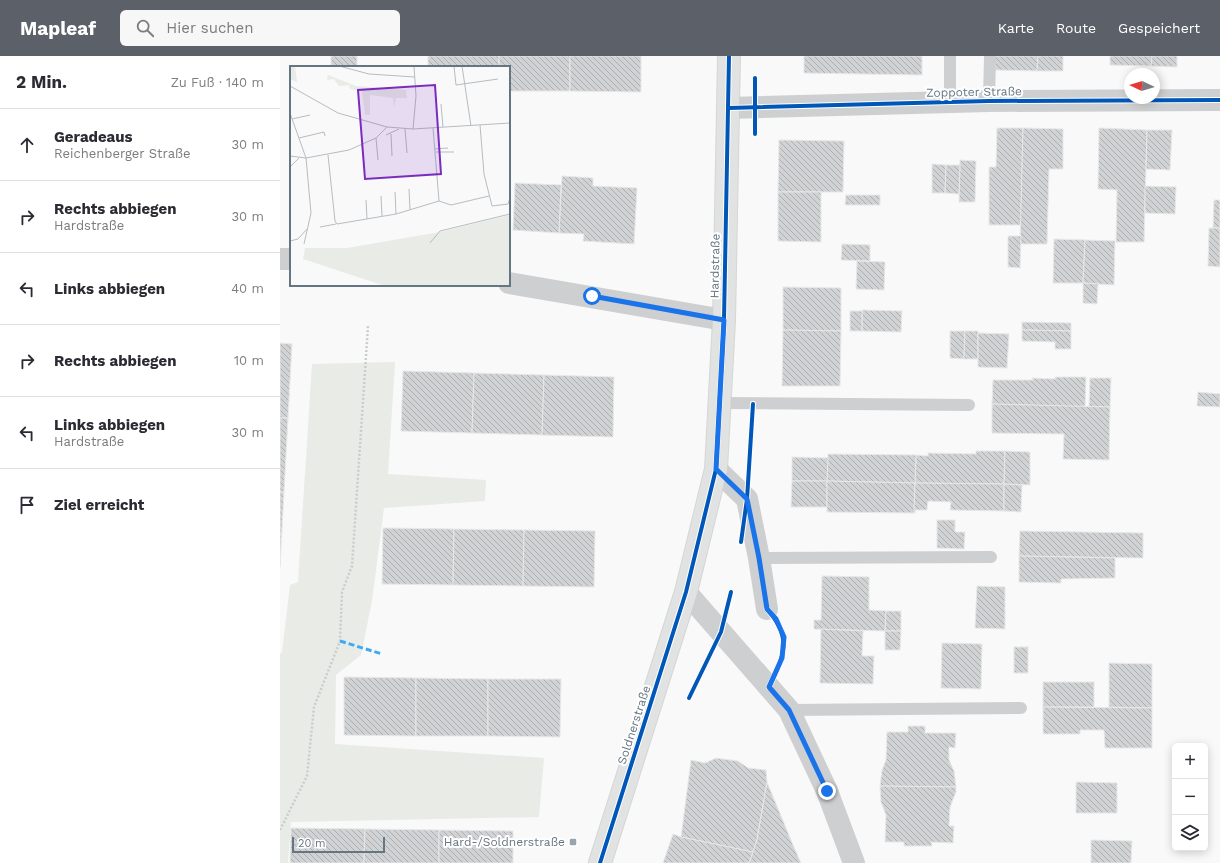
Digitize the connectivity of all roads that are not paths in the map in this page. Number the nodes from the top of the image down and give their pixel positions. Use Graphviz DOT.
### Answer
graph roads {
  1 [pos="730,56"];
  2 [pos="950,56"];
  3 [pos="990,56"];
  4 [pos="1220,100"];
  5 [pos="989,101"];
  6 [pos="950,102"];
  7 [pos="729,108"];
  8 [pos="510,283"];
  9 [pos="724,320"];
  10 [pos="720,403"];
  11 [pos="969,405"];
  12 [pos="716,469"];
  13 [pos="991,557"];
  14 [pos="759,558"];
  15 [pos="686,592"];
  16 [pos="767,609"];
  17 [pos="1021,708"];
  18 [pos="789,710"];
  19 [pos="600,863"];
  20 [pos="854,863"];
  1 -- 7 [label="street, Hardstraße"];
  2 -- 6 [label="lane"];
  3 -- 5 [label="lane"];
  4 -- 5 [label="street, Zoppoter Straße"];
  5 -- 6 [label="street, Zoppoter Straße"];
  6 -- 7 [label="street, Zoppoter Straße"];
  7 -- 9 [label="street, Hardstraße"];
  8 -- 9 [label="street"];
  9 -- 10 [label="street, Hardstraße"];
  10 -- 11 [label="lane"];
  10 -- 12 [label="street, Hardstraße"];
  12 -- 14 [label="street"];
  12 -- 15 [label="street, Hardstraße"];
  13 -- 14 [label="lane"];
  14 -- 16 [label="street"];
  15 -- 18 [label="street"];
  15 -- 19 [label="street, Soldnerstraße"];
  17 -- 18 [label="lane"];
  18 -- 20 [label="street"];
}
